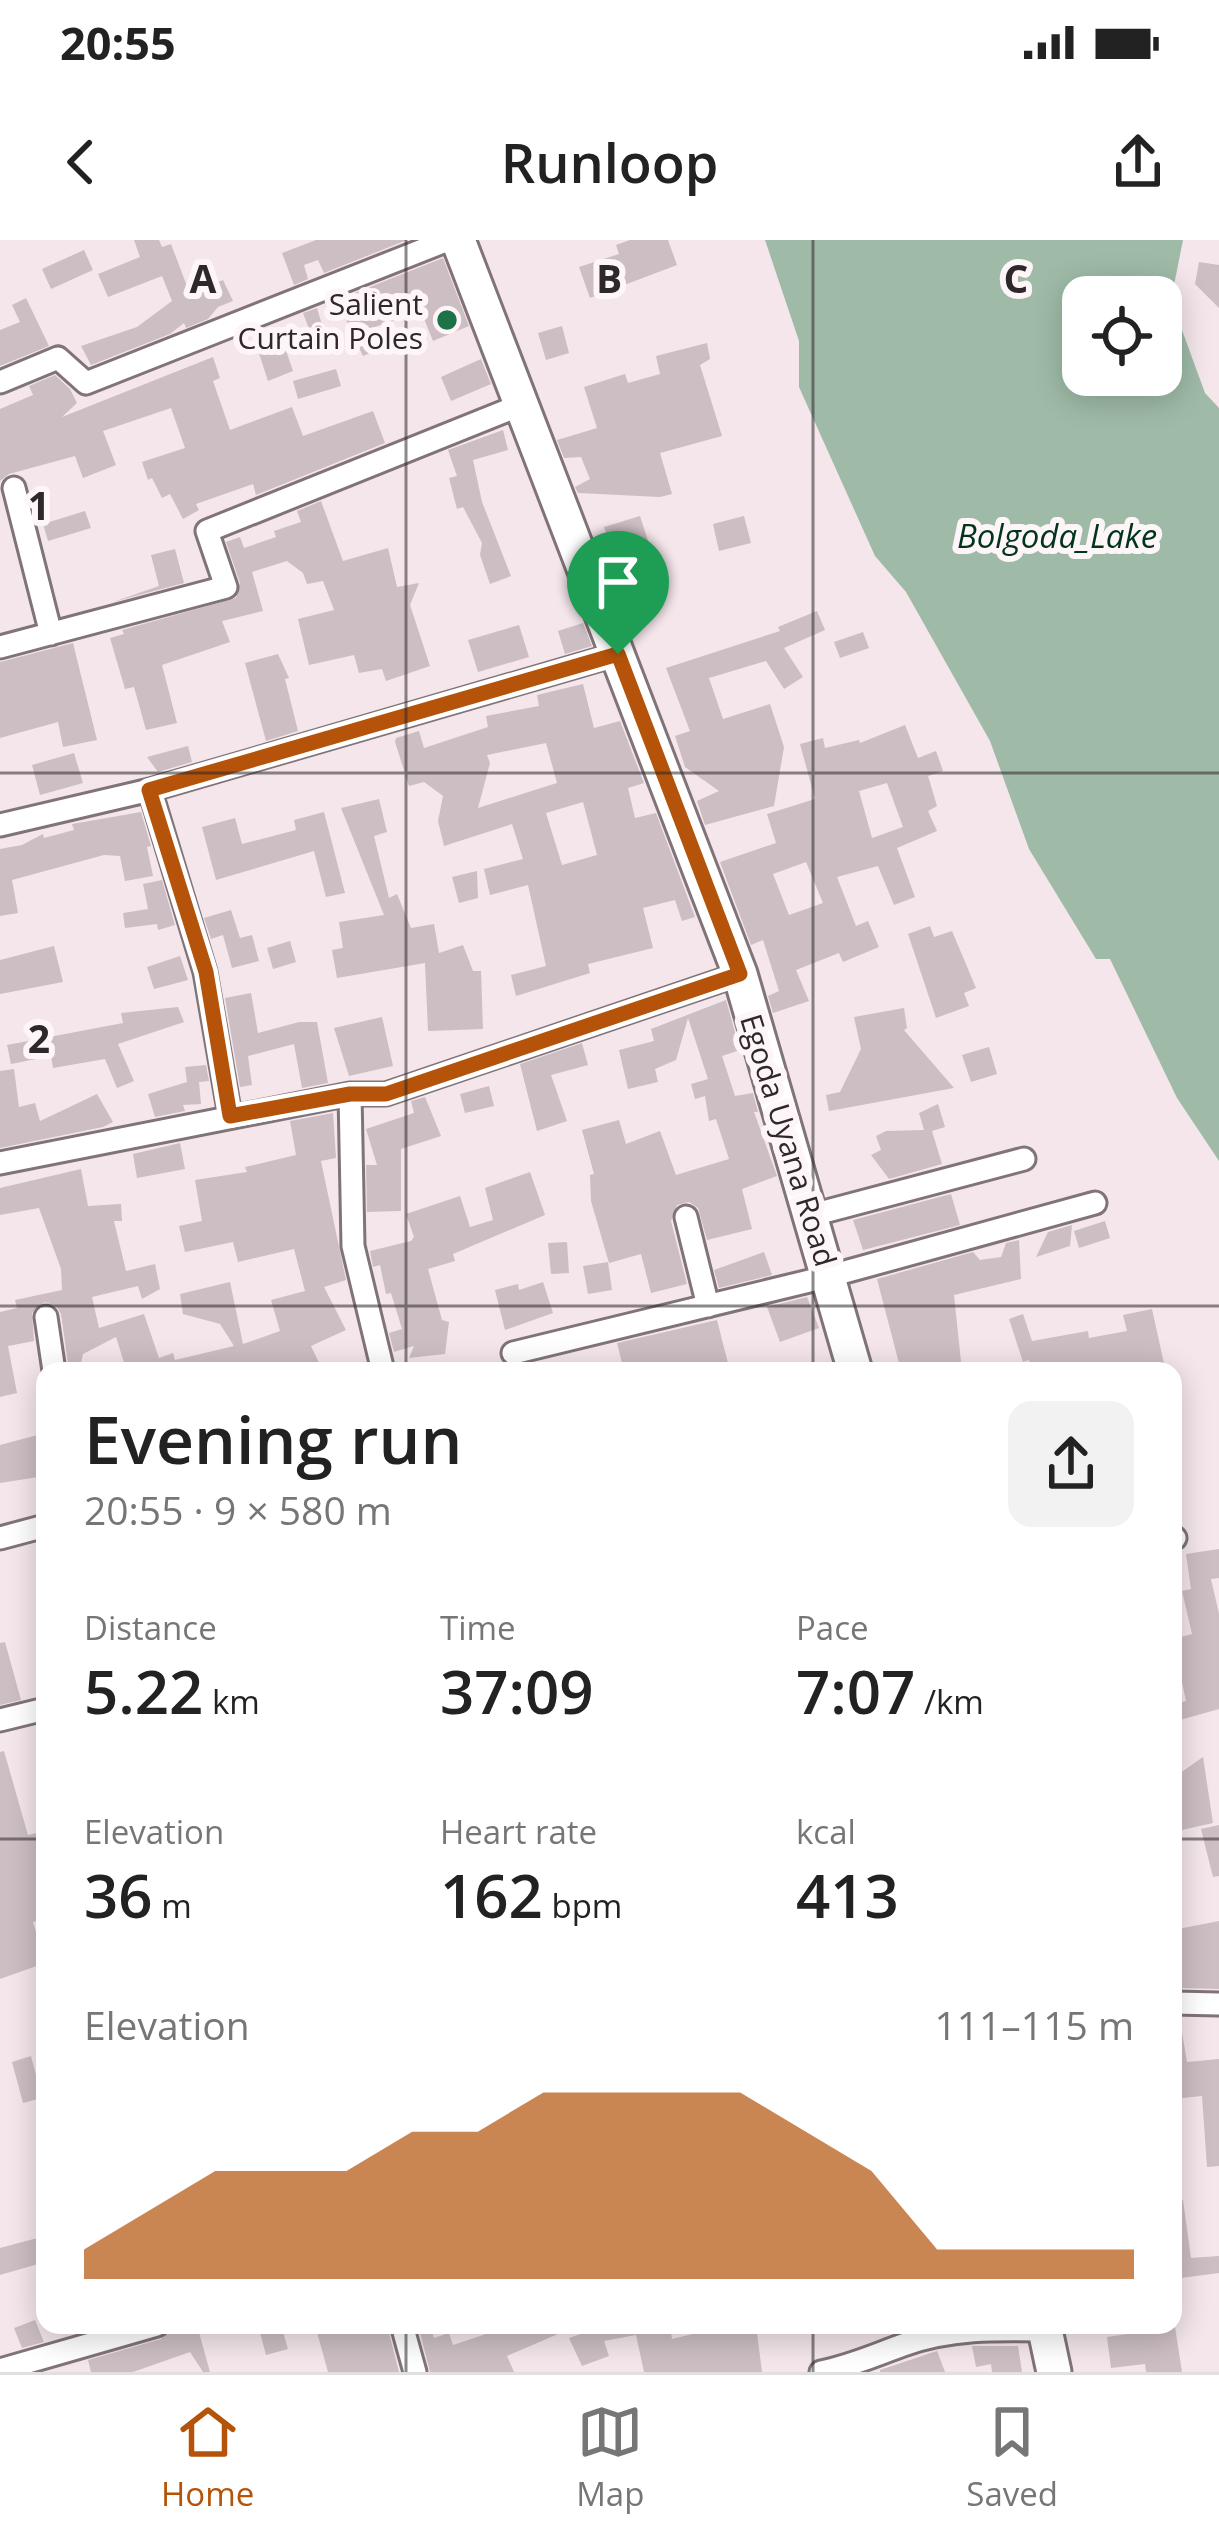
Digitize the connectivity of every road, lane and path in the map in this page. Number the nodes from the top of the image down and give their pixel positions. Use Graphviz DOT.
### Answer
graph roads {
  1 [pos="448,240"];
  2 [pos="458,240"];
  3 [pos="0,382"];
  4 [pos="523,404"];
  5 [pos="14,488"];
  6 [pos="51,634"];
  7 [pos="0,647"];
  8 [pos="618,654"];
  9 [pos="149,790"];
  10 [pos="0,825"];
  11 [pos="740,974"];
  12 [pos="350,1094"];
  13 [pos="230,1116"];
  14 [pos="1024,1159"];
  15 [pos="0,1162"];
  16 [pos="1095,1203"];
  17 [pos="812,1215"];
  18 [pos="686,1217"];
  19 [pos="830,1276"];
  20 [pos="708,1306"];
  21 [pos="46,1318"];
  22 [pos="513,1353"];
  23 [pos="53,1362"];
  24 [pos="380,1362"];
  25 [pos="853,1362"];
  26 [pos="36,1528"];
  27 [pos="0,1538"];
  28 [pos="36,1711"];
  29 [pos="0,1720"];
  30 [pos="1182,2003"];
  31 [pos="1219,2004"];
  32 [pos="126,2334"];
  33 [pos="404,2334"];
  34 [pos="948,2334"];
  35 [pos="1046,2334"];
  36 [pos="0,2370"];
  37 [pos="415,2372"];
  38 [pos="821,2372"];
  39 [pos="1054,2372"];
  1 -- 3 [label="street"];
  2 -- 4 [label="main road, Egoda Uyana Road"];
  4 -- 6 [label="street"];
  4 -- 8 [label="main road, Egoda Uyana Road"];
  5 -- 6 [label="street"];
  6 -- 7 [label="street"];
  8 -- 9 [label="street"];
  8 -- 11 [label="main road, Egoda Uyana Road"];
  9 -- 10 [label="street"];
  9 -- 13 [label="street"];
  11 -- 12 [label="street"];
  11 -- 17 [label="main road, Egoda Uyana Road"];
  12 -- 13 [label="street"];
  12 -- 24 [label="street"];
  13 -- 15 [label="street"];
  14 -- 17 [label="street"];
  16 -- 19 [label="street"];
  17 -- 19 [label="main road, Egoda Uyana Road"];
  18 -- 20 [label="street"];
  19 -- 20 [label="street"];
  19 -- 25 [label="main road, Egoda Uyana Road"];
  20 -- 22 [label="street"];
  21 -- 23 [label="street"];
  26 -- 27 [label="street"];
  28 -- 29 [label="street"];
  30 -- 31 [label="street"];
  32 -- 36 [label="street"];
  33 -- 37 [label="street"];
  34 -- 38 [label="street"];
  35 -- 39 [label="main road"];
}
